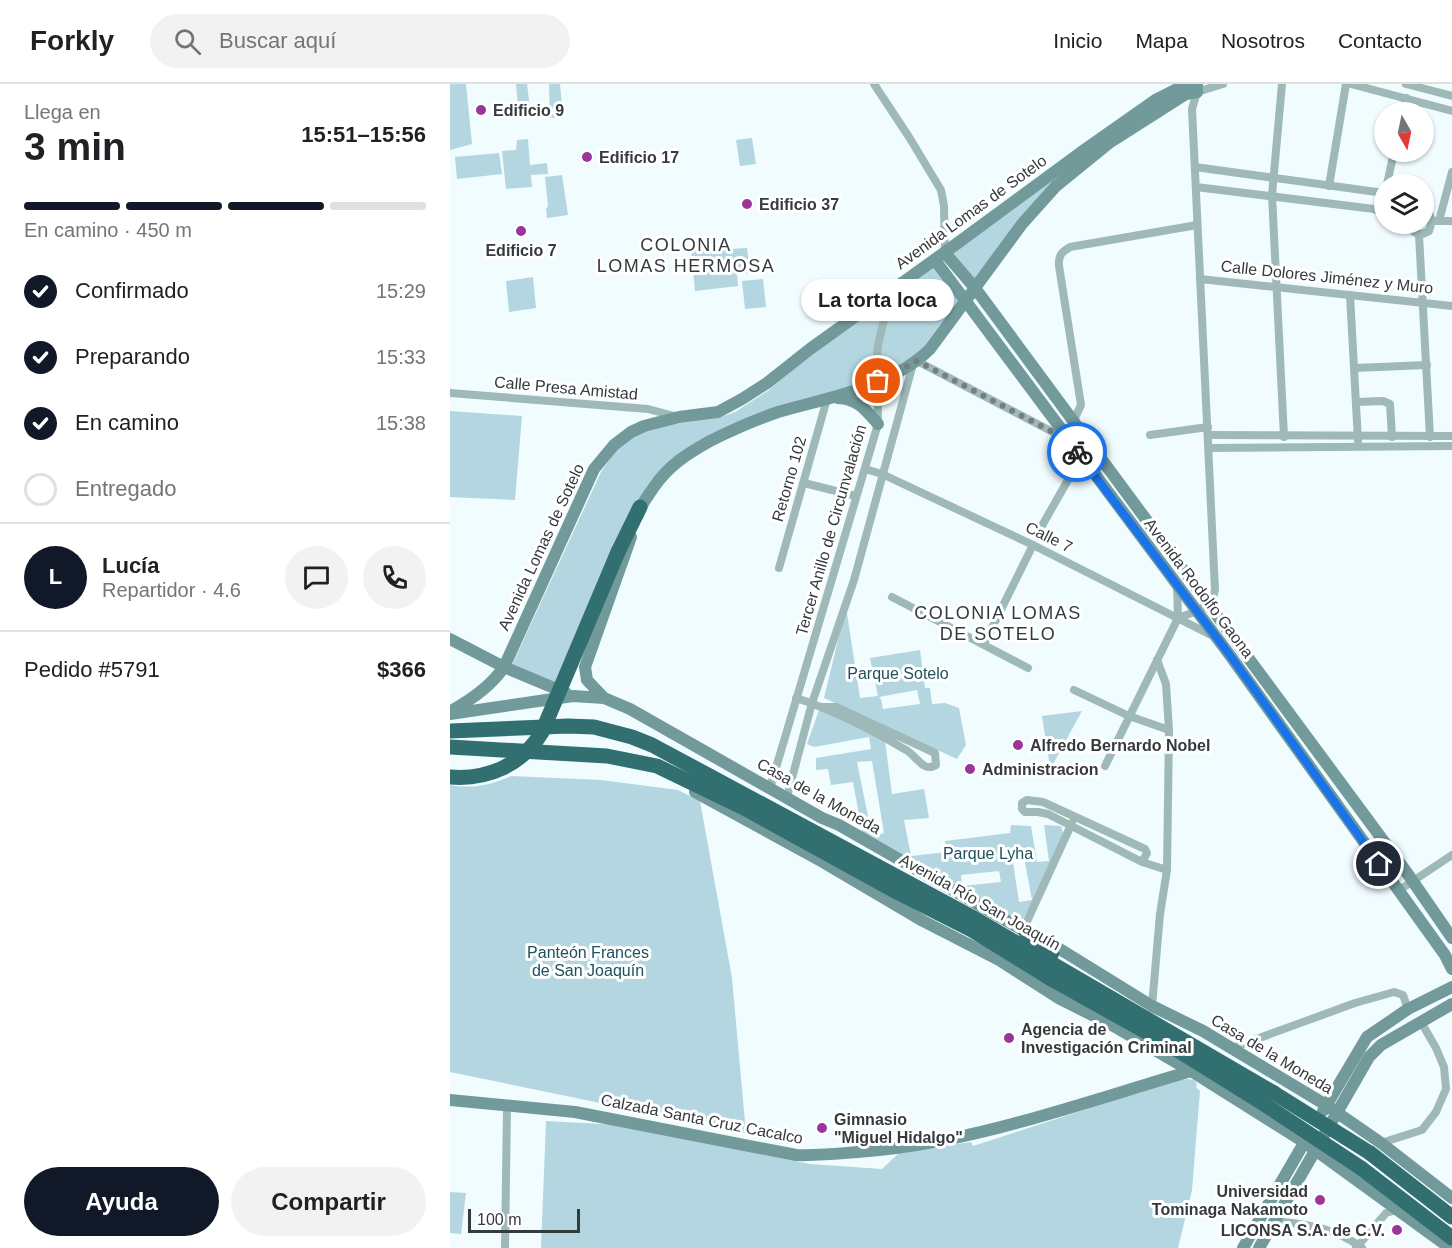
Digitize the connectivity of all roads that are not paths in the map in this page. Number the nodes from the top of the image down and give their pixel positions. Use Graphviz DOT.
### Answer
graph roads {
  1 [pos="874,84"];
  2 [pos="1162,84"];
  3 [pos="1223,84"];
  4 [pos="1282,84"];
  5 [pos="1346,84"];
  6 [pos="1352,84"];
  7 [pos="1406,84"];
  8 [pos="1427,86"];
  9 [pos="1189,87"];
  10 [pos="1452,96"];
  11 [pos="1406,98"];
  12 [pos="1157,99"];
  13 [pos="1405,102"];
  14 [pos="1452,111"];
  15 [pos="1195,167"];
  16 [pos="1452,172"];
  17 [pos="1272,178"];
  18 [pos="1329,186"];
  19 [pos="1196,187"];
  20 [pos="1374,192"];
  21 [pos="1272,195"];
  22 [pos="1374,209"];
  23 [pos="1434,219"];
  24 [pos="1436,221"];
  25 [pos="1452,221"];
  26 [pos="1197,225"];
  27 [pos="1419,235"];
  28 [pos="940,256"];
  29 [pos="906,279"];
  30 [pos="1200,279"];
  31 [pos="975,288"];
  32 [pos="1276,288"];
  33 [pos="1350,295"];
  34 [pos="965,302"];
  35 [pos="1424,302"];
  36 [pos="1452,306"];
  37 [pos="915,363"];
  38 [pos="1427,365"];
  39 [pos="1355,368"];
  40 [pos="878,381"];
  41 [pos="450,393"];
  42 [pos="829,399"];
  43 [pos="1356,402"];
  44 [pos="679,417"];
  45 [pos="1073,422"];
  46 [pos="878,424"];
  47 [pos="1209,431"];
  48 [pos="1150,435"];
  49 [pos="1452,436"];
  50 [pos="1284,437"];
  51 [pos="1358,437"];
  52 [pos="1392,437"];
  53 [pos="1430,437"];
  54 [pos="1068,440"];
  55 [pos="1090,446"];
  56 [pos="1452,446"];
  57 [pos="1359,447"];
  58 [pos="1209,448"];
  59 [pos="1081,457"];
  60 [pos="865,469"];
  61 [pos="882,474"];
  62 [pos="804,483"];
  63 [pos="856,496"];
  64 [pos="640,507"];
  65 [pos="1039,531"];
  66 [pos="1032,545"];
  67 [pos="779,568"];
  68 [pos="1177,586"];
  69 [pos="892,597"];
  70 [pos="1209,604"];
  71 [pos="1196,612"];
  72 [pos="1178,618"];
  73 [pos="1216,638"];
  74 [pos="450,639"];
  75 [pos="984,644"];
  76 [pos="1157,660"];
  77 [pos="504,667"];
  78 [pos="1029,668"];
  79 [pos="1074,690"];
  80 [pos="573,696"];
  81 [pos="604,698"];
  82 [pos="796,698"];
  83 [pos="812,703"];
  84 [pos="822,707"];
  85 [pos="450,713"];
  86 [pos="1129,716"];
  87 [pos="1169,730"];
  88 [pos="450,731"];
  89 [pos="450,747"];
  90 [pos="1316,749"];
  91 [pos="630,759"];
  92 [pos="1303,759"];
  93 [pos="1106,766"];
  94 [pos="450,777"];
  95 [pos="770,788"];
  96 [pos="787,797"];
  97 [pos="1075,817"];
  98 [pos="1070,826"];
  99 [pos="1452,855"];
  100 [pos="1142,862"];
  101 [pos="1167,870"];
  102 [pos="1413,881"];
  103 [pos="1398,891"];
  104 [pos="972,930"];
  105 [pos="1025,931"];
  106 [pos="1452,937"];
  107 [pos="999,960"];
  108 [pos="1452,969"];
  109 [pos="1074,977"];
  110 [pos="1451,986"];
  111 [pos="1452,1004"];
  112 [pos="1152,1006"];
  113 [pos="1408,1009"];
  114 [pos="1421,1022"];
  115 [pos="1232,1048"];
  116 [pos="1191,1071"];
  117 [pos="1271,1099"];
  118 [pos="450,1100"];
  119 [pos="507,1106"];
  120 [pos="1331,1109"];
  121 [pos="1304,1142"];
  122 [pos="1376,1148"];
  123 [pos="1316,1151"];
  124 [pos="1449,1209"];
  125 [pos="1396,1210"];
  126 [pos="1284,1222"];
  127 [pos="1452,1238"];
  128 [pos="1358,1247"];
  129 [pos="505,1248"];
  130 [pos="1243,1248"];
  131 [pos="1259,1248"];
  132 [pos="1450,1248"];
  1 -- 28 [label="street"];
  2 -- 12 [label="main road"];
  3 -- 9 [label="street"];
  4 -- 17 [label="street"];
  5 -- 18 [label="street"];
  6 -- 11 [label="street"];
  7 -- 8 [label="street"];
  8 -- 10 [label="street"];
  9 -- 12 [label="main road, Avenida Lomas de Sotelo"];
  9 -- 15 [label="street"];
  9 -- 31 [label="main road, Avenida Lomas de Sotelo"];
  11 -- 13 [label="street"];
  11 -- 14 [label="street"];
  12 -- 28 [label="main road, Avenida Lomas de Sotelo"];
  15 -- 17 [label="street"];
  15 -- 19 [label="street"];
  16 -- 24 [label="street"];
  17 -- 18 [label="street"];
  17 -- 21 [label="street"];
  18 -- 20 [label="street"];
  19 -- 21 [label="street"];
  19 -- 26 [label="street"];
  21 -- 22 [label="street"];
  21 -- 32 [label="street"];
  23 -- 24 [label="street"];
  24 -- 25 [label="street"];
  24 -- 27 [label="street"];
  26 -- 30 [label="street"];
  26 -- 45 [label="street"];
  27 -- 35 [label="street"];
  28 -- 29 [label="main road, Avenida Lomas de Sotelo"];
  28 -- 31 [label="main road, Avenida Rodolfo Gaona"];
  28 -- 34 [label="main road, Avenida Rodolfo Gaona"];
  29 -- 40 [label="street, Tercer Anillo de Circunvalación"];
  29 -- 44 [label="main road, Avenida Lomas de Sotelo"];
  30 -- 32 [label="street, Calle Dolores Jiménez y Muro"];
  30 -- 47 [label="street"];
  31 -- 34 [label="main road, Avenida Lomas de Sotelo"];
  31 -- 45 [label="main road, Avenida Rodolfo Gaona"];
  32 -- 33 [label="street, Calle Dolores Jiménez y Muro"];
  32 -- 50 [label="street"];
  33 -- 35 [label="street, Calle Dolores Jiménez y Muro"];
  33 -- 39 [label="street"];
  34 -- 37 [label="main road, Avenida Lomas de Sotelo"];
  34 -- 54 [label="main road, Avenida Rodolfo Gaona"];
  35 -- 36 [label="street, Calle Dolores Jiménez y Muro"];
  35 -- 38 [label="street"];
  37 -- 40 [label="main road, Avenida Lomas de Sotelo"];
  37 -- 54 [label="street"];
  37 -- 61 [label="street, Tercer Anillo de Circunvalación"];
  38 -- 39 [label="street"];
  38 -- 53 [label="street"];
  39 -- 43 [label="street"];
  40 -- 42 [label="main road, Avenida Lomas de Sotelo"];
  40 -- 46 [label="street, Tercer Anillo de Circunvalación"];
  41 -- 44 [label="street, Calle Presa Amistad"];
  42 -- 46 [label="main road"];
  42 -- 62 [label="street, Retorno 102"];
  42 -- 64 [label="main road, Avenida Lomas de Sotelo"];
  43 -- 51 [label="street"];
  43 -- 52 [label="street"];
  44 -- 77 [label="main road, Avenida Lomas de Sotelo"];
  45 -- 55 [label="main road, Avenida Rodolfo Gaona"];
  46 -- 60 [label="street, Tercer Anillo de Circunvalación"];
  47 -- 48 [label="street"];
  47 -- 50 [label="street"];
  47 -- 58 [label="street"];
  49 -- 53 [label="street"];
  50 -- 51 [label="street"];
  51 -- 52 [label="street"];
  51 -- 57 [label="street"];
  52 -- 53 [label="street"];
  54 -- 59 [label="main road, Avenida Rodolfo Gaona"];
  55 -- 59 [label="street"];
  55 -- 70 [label="main road, Avenida Rodolfo Gaona"];
  56 -- 57 [label="street"];
  57 -- 58 [label="street"];
  58 -- 70 [label="street"];
  59 -- 65 [label="street"];
  59 -- 68 [label="main road, Avenida Rodolfo Gaona"];
  60 -- 61 [label="street, Calle 7"];
  60 -- 63 [label="street, Tercer Anillo de Circunvalación"];
  61 -- 66 [label="street, Calle 7"];
  61 -- 83 [label="street, Tercer Anillo de Circunvalación"];
  62 -- 63 [label="street"];
  62 -- 67 [label="street, Retorno 102"];
  63 -- 82 [label="street, Tercer Anillo de Circunvalación"];
  64 -- 81 [label="main road, Avenida Lomas de Sotelo"];
  64 -- 94 [label="highway, bridge"];
  66 -- 72 [label="street, Calle 7"];
  66 -- 75 [label="street"];
  68 -- 71 [label="main road, Avenida Rodolfo Gaona"];
  68 -- 72 [label="street"];
  69 -- 75 [label="street"];
  70 -- 71 [label="street"];
  70 -- 90 [label="main road, Avenida Rodolfo Gaona"];
  71 -- 72 [label="street"];
  71 -- 73 [label="main road, Avenida Rodolfo Gaona"];
  72 -- 73 [label="street, Calle 7"];
  72 -- 76 [label="street"];
  73 -- 92 [label="main road, Avenida Rodolfo Gaona"];
  74 -- 77 [label="main road"];
  75 -- 78 [label="street"];
  76 -- 86 [label="street"];
  76 -- 87 [label="street"];
  77 -- 80 [label="main road"];
  77 -- 85 [label="main road, Avenida Lomas de Sotelo"];
  79 -- 86 [label="street"];
  80 -- 81 [label="main road, Casa de la Moneda"];
  80 -- 85 [label="main road, Casa de la Moneda"];
  81 -- 95 [label="main road, Casa de la Moneda"];
  82 -- 83 [label="street"];
  82 -- 95 [label="street, Tercer Anillo de Circunvalación"];
  83 -- 84 [label="street"];
  83 -- 96 [label="street, Tercer Anillo de Circunvalación"];
  84 -- 84 [label="street"];
  86 -- 87 [label="street"];
  86 -- 93 [label="street"];
  87 -- 101 [label="street"];
  88 -- 109 [label="highway, Avenida Río San Joaquín"];
  89 -- 91 [label="highway, Avenida Río San Joaquín"];
  90 -- 92 [label="main road"];
  90 -- 102 [label="main road, Avenida Rodolfo Gaona"];
  91 -- 104 [label="highway, Avenida Río San Joaquín"];
  91 -- 107 [label="main road"];
  92 -- 103 [label="main road, Avenida Rodolfo Gaona"];
  95 -- 96 [label="main road, Casa de la Moneda"];
  96 -- 105 [label="main road, Casa de la Moneda"];
  97 -- 98 [label="street"];
  97 -- 98 [label="street"];
  97 -- 100 [label="street"];
  98 -- 100 [label="street"];
  98 -- 105 [label="street"];
  99 -- 102 [label="street"];
  100 -- 101 [label="street"];
  101 -- 112 [label="street"];
  102 -- 103 [label="street"];
  102 -- 106 [label="main road, Avenida Rodolfo Gaona"];
  103 -- 108 [label="main road, Avenida Rodolfo Gaona"];
  104 -- 107 [label="highway"];
  104 -- 117 [label="highway, Avenida Río San Joaquín"];
  105 -- 109 [label="highway"];
  105 -- 112 [label="main road, Casa de la Moneda"];
  107 -- 116 [label="main road"];
  109 -- 117 [label="highway, Avenida Río San Joaquín"];
  110 -- 113 [label="main road"];
  111 -- 114 [label="main road"];
  112 -- 115 [label="main road, Casa de la Moneda"];
  113 -- 115 [label="street"];
  113 -- 120 [label="main road"];
  114 -- 120 [label="main road"];
  114 -- 122 [label="street"];
  115 -- 120 [label="main road, Casa de la Moneda"];
  116 -- 119 [label="main road, Calzada Santa Cruz Cacalco"];
  116 -- 121 [label="main road"];
  117 -- 122 [label="highway, Avenida Río San Joaquín, bridge"];
  117 -- 127 [label="highway, Avenida Río San Joaquín, bridge"];
  118 -- 119 [label="main road, Calzada Santa Cruz Cacalco"];
  119 -- 129 [label="street"];
  120 -- 121 [label="main road"];
  120 -- 122 [label="main road, Casa de la Moneda"];
  120 -- 123 [label="main road"];
  121 -- 123 [label="main road"];
  121 -- 130 [label="main road"];
  122 -- 124 [label="highway, Avenida Río San Joaquín"];
  123 -- 125 [label="main road"];
  123 -- 131 [label="main road"];
  125 -- 128 [label="street"];
  125 -- 132 [label="main road"];
  126 -- 128 [label="street"];
}
